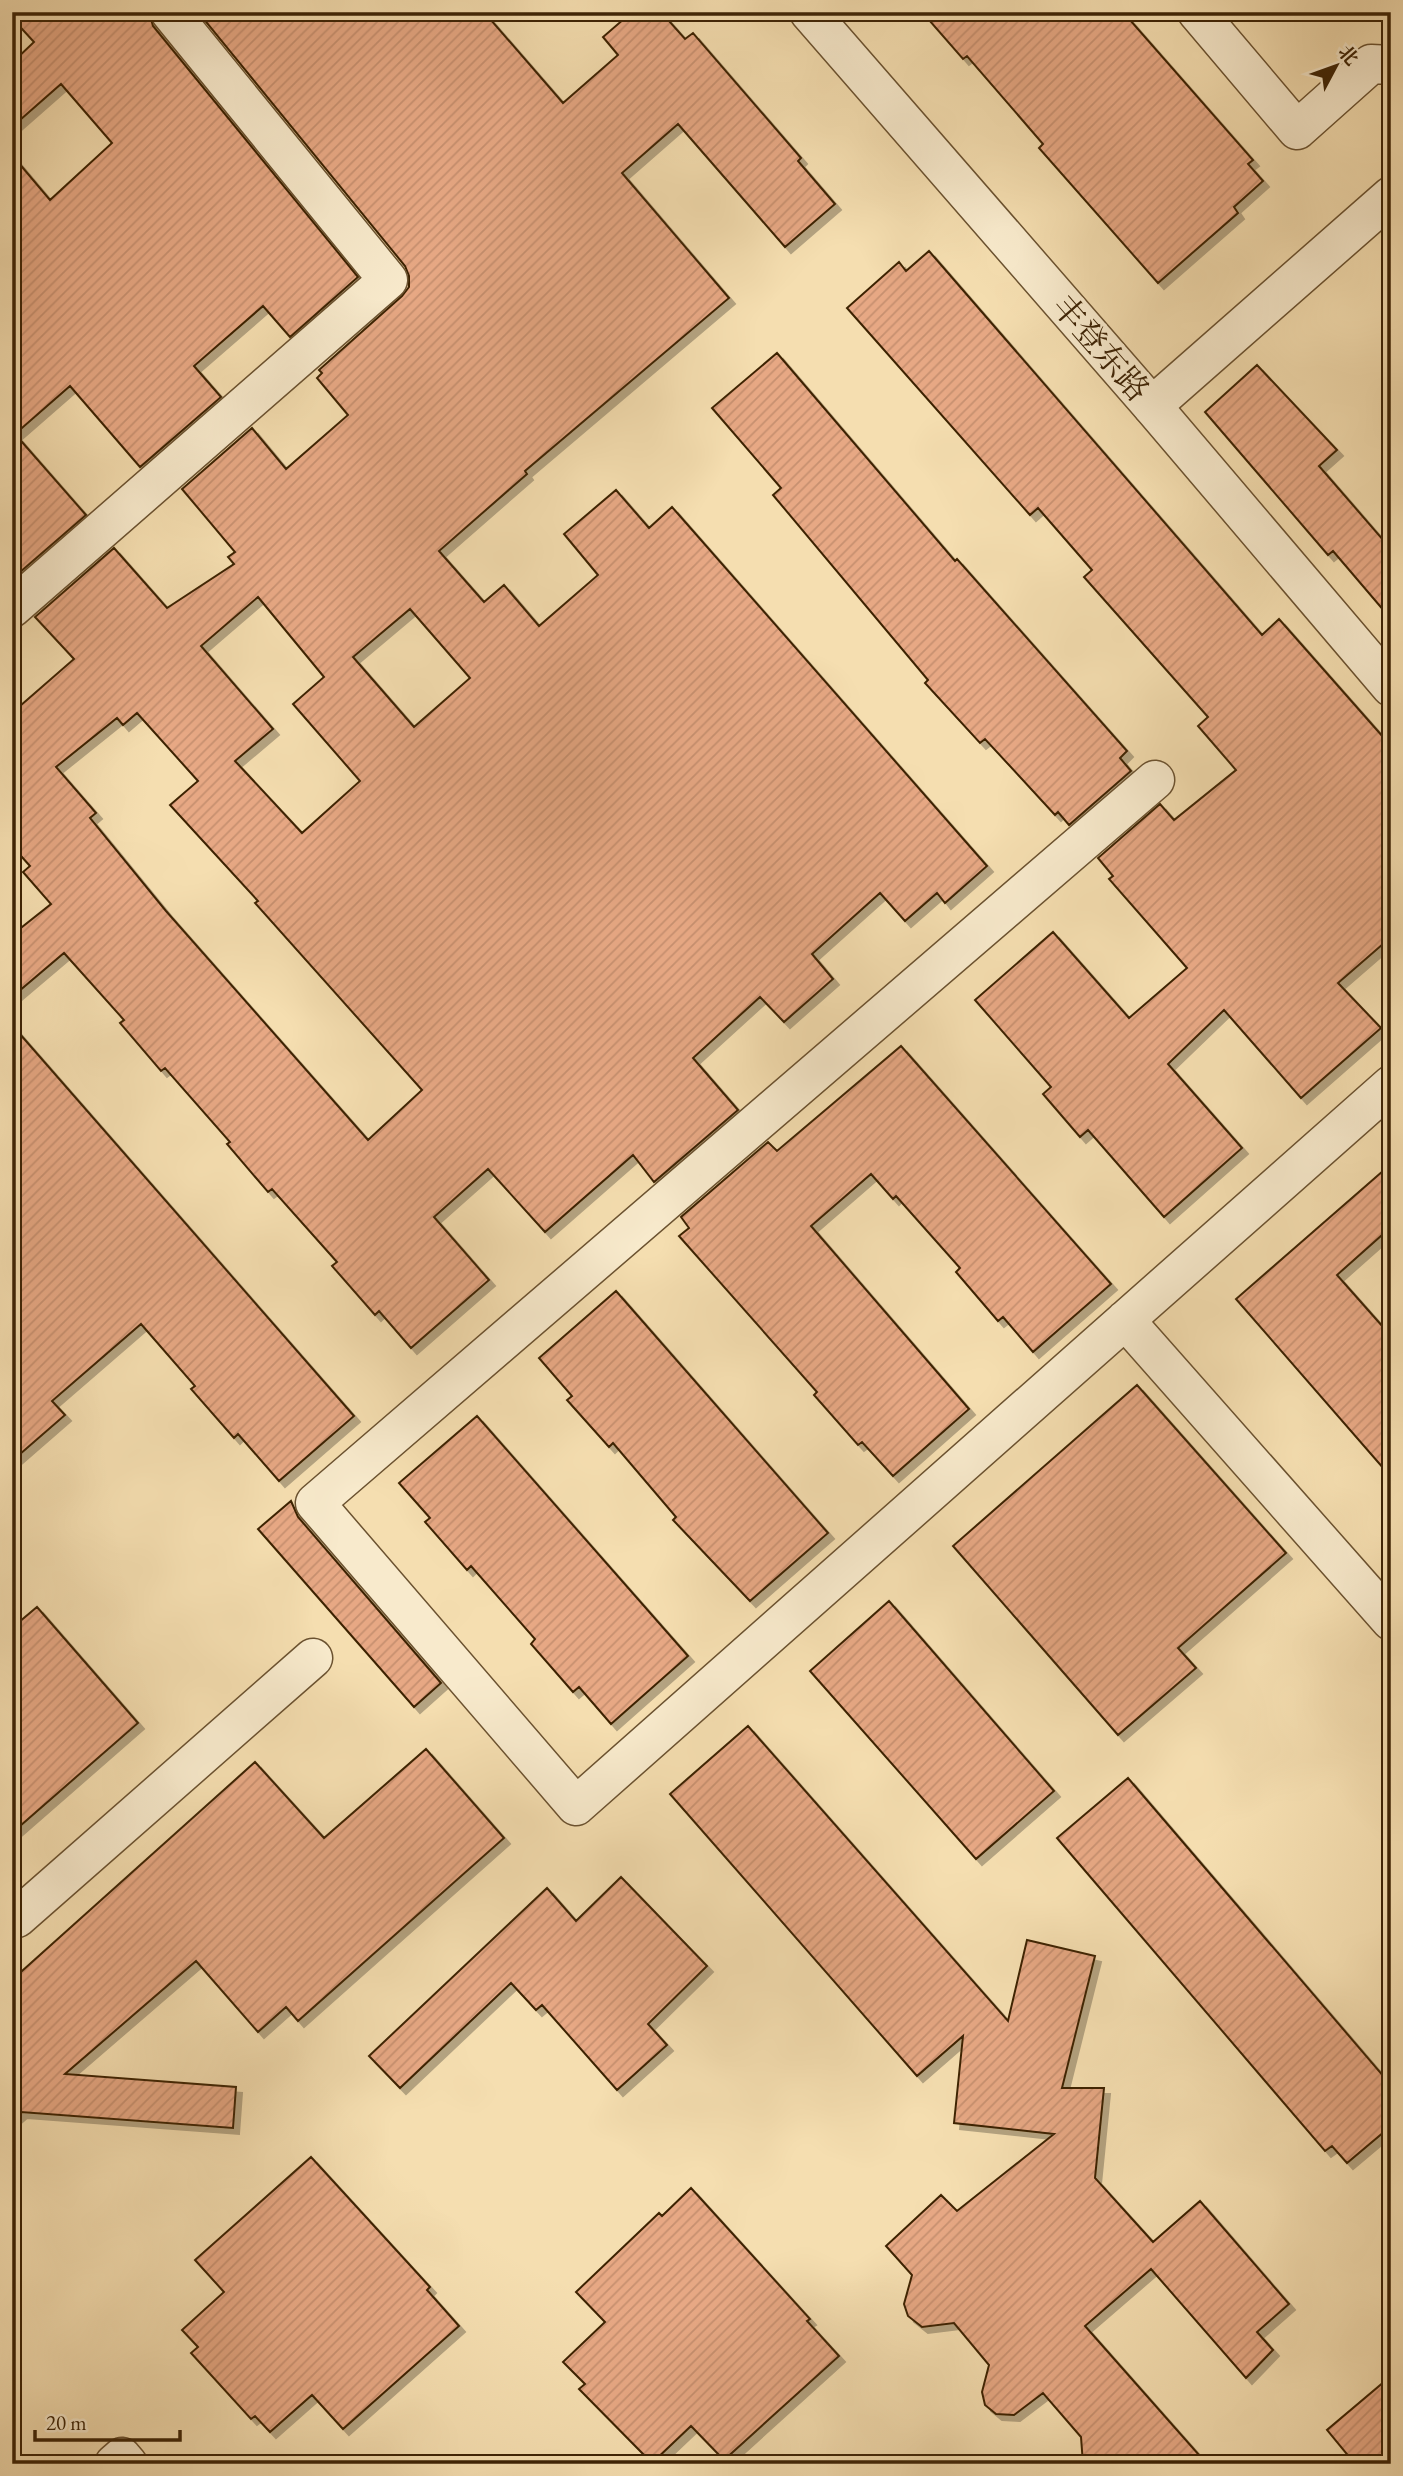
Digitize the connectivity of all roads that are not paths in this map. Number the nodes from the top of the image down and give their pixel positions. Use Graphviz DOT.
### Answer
graph roads {
  1 [pos="170,12"];
  2 [pos="809,12"];
  3 [pos="1197,12"];
  4 [pos="1391,65"];
  5 [pos="1391,196"];
  6 [pos="1152,406"];
  7 [pos="12,608"];
  8 [pos="1391,687"];
  9 [pos="1154,780"];
  10 [pos="1391,1085"];
  11 [pos="1125,1320"];
  12 [pos="1391,1620"];
  13 [pos="313,1658"];
  14 [pos="12,1912"];
  15 [pos="114,2464"];
  16 [pos="128,2464"];
  1 -- 7 [label="street"];
  2 -- 6 [label="street, 丰登东路"];
  3 -- 4 [label="street"];
  5 -- 6 [label="street"];
  6 -- 8 [label="street, 丰登东路"];
  9 -- 11 [label="street"];
  10 -- 11 [label="street"];
  11 -- 12 [label="street"];
  13 -- 14 [label="street"];
  15 -- 16 [label="street"];
}
